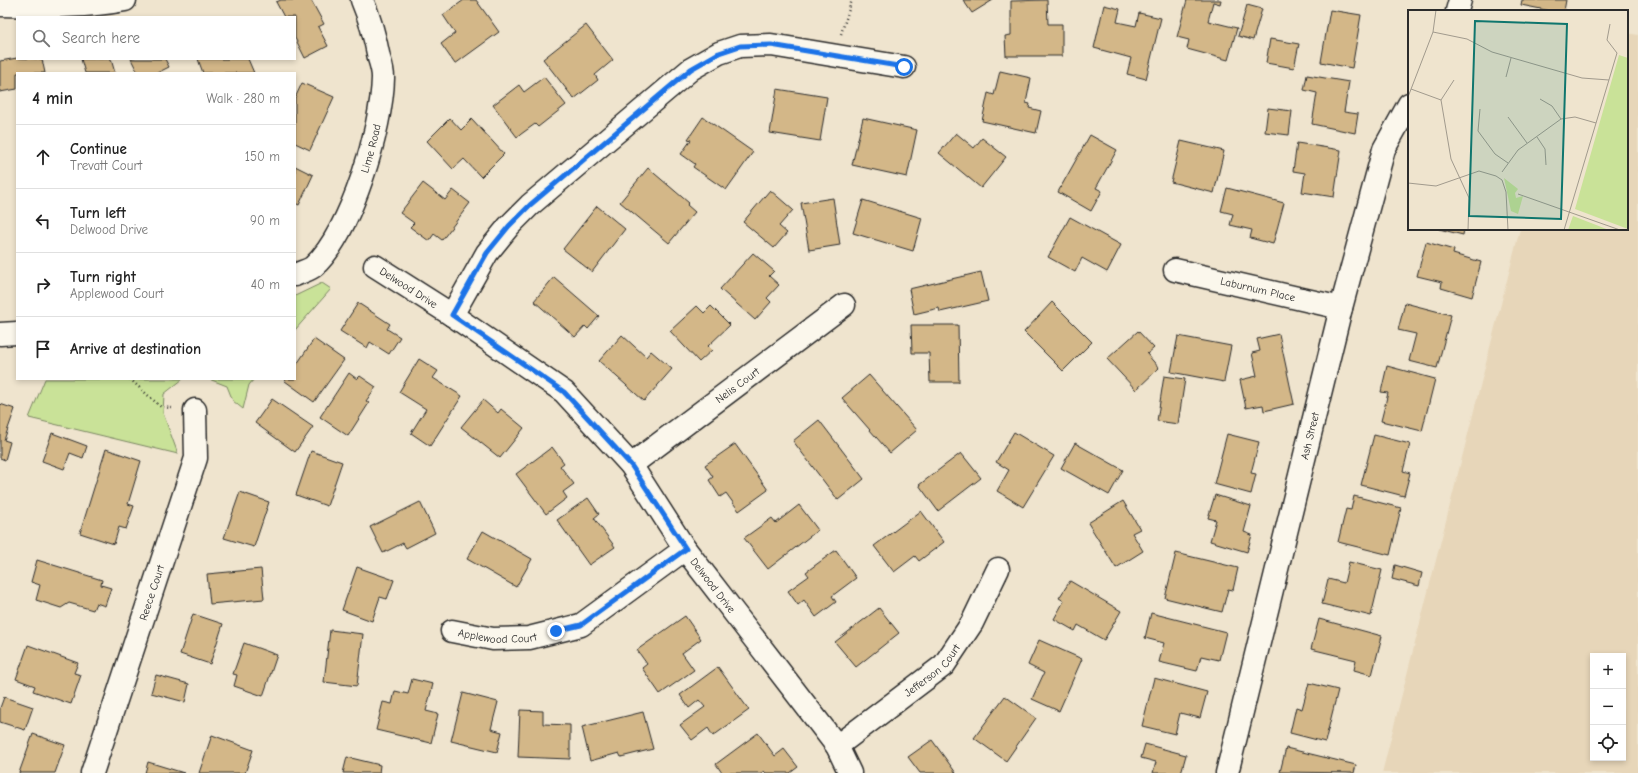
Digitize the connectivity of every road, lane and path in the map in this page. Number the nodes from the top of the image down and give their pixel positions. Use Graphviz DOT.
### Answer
graph roads {
  1 [pos="125,0"];
  2 [pos="362,0"];
  3 [pos="852,0"];
  4 [pos="1460,0"];
  5 [pos="0,5"];
  6 [pos="1457,10"];
  7 [pos="835,54"];
  8 [pos="904,67"];
  9 [pos="1408,106"];
  10 [pos="375,266"];
  11 [pos="1175,270"];
  12 [pos="296,275"];
  13 [pos="844,305"];
  14 [pos="1341,308"];
  15 [pos="452,315"];
  16 [pos="16,333"];
  17 [pos="0,334"];
  18 [pos="131,380"];
  19 [pos="194,410"];
  20 [pos="631,465"];
  21 [pos="686,549"];
  22 [pos="998,569"];
  23 [pos="452,631"];
  24 [pos="837,746"];
  25 [pos="92,773"];
  26 [pos="850,773"];
  27 [pos="1227,773"];
  1 -- 5 [label="street"];
  2 -- 12 [label="street, Lime Road"];
  3 -- 7 [label="path"];
  4 -- 6 [label="street"];
  7 -- 8 [label="street"];
  7 -- 15 [label="street"];
  9 -- 14 [label="street, Ash Street"];
  10 -- 15 [label="street, Delwood Drive"];
  11 -- 14 [label="street, Laburnum Place"];
  13 -- 20 [label="street, Nelis Court"];
  14 -- 27 [label="street, Ash Street"];
  15 -- 20 [label="street, Delwood Drive"];
  16 -- 17 [label="street"];
  18 -- 19 [label="path"];
  19 -- 25 [label="street, Reece Court"];
  20 -- 21 [label="street, Delwood Drive"];
  21 -- 23 [label="street, Applewood Court"];
  21 -- 24 [label="street, Delwood Drive"];
  22 -- 24 [label="street, Jefferson Court"];
  24 -- 26 [label="street, Delwood Drive"];
}
